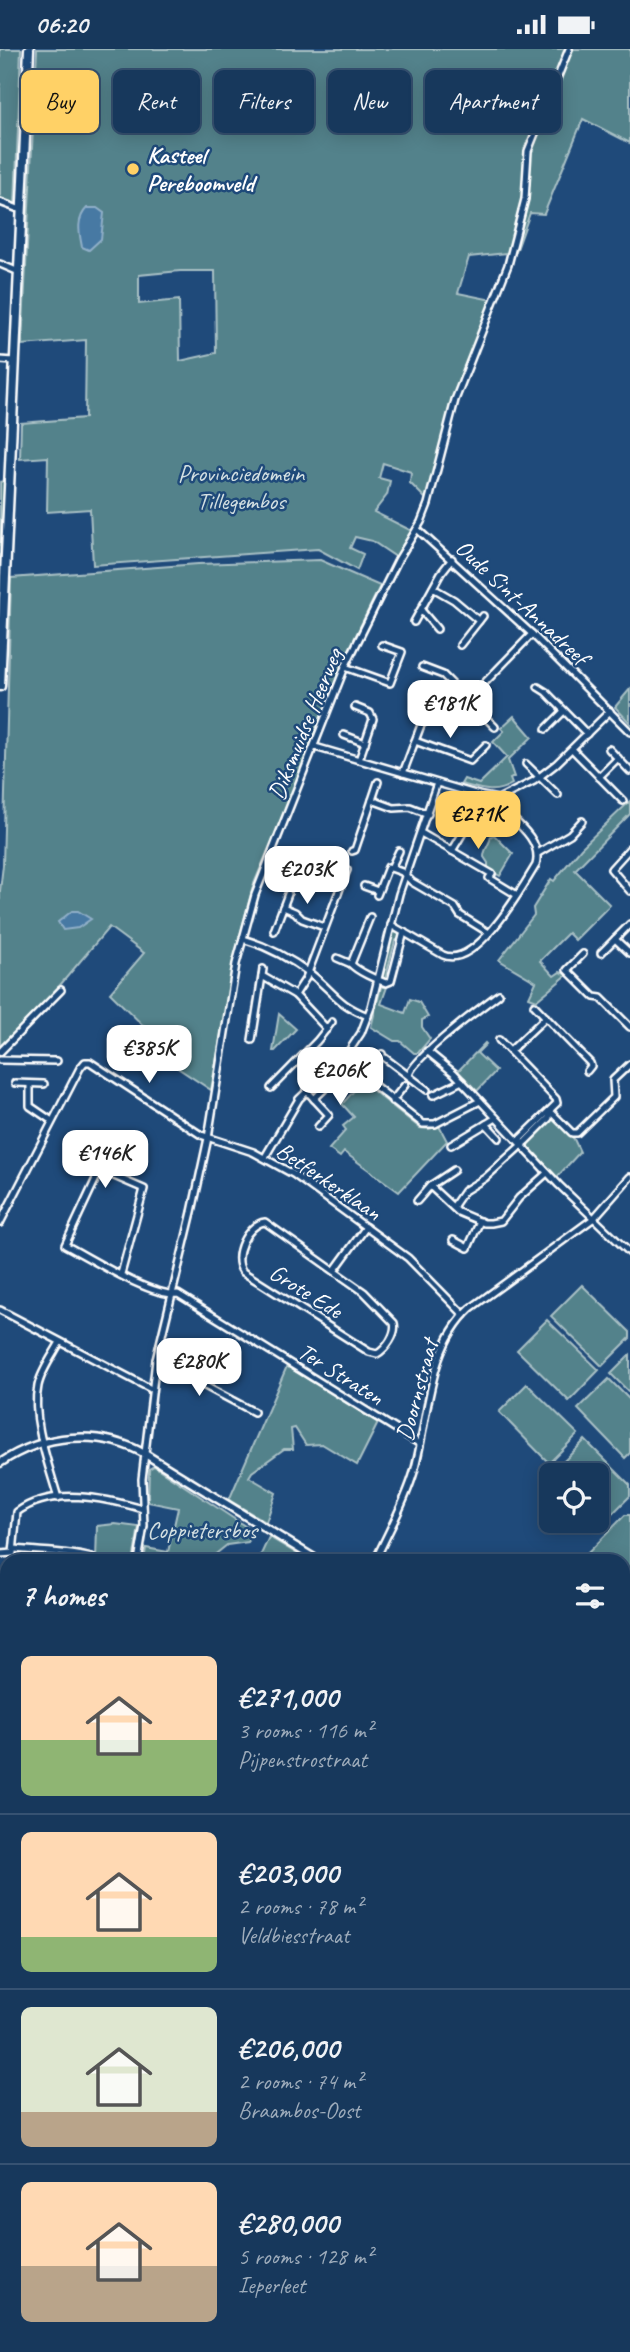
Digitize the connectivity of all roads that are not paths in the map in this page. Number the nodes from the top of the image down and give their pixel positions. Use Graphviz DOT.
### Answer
graph roads {
  1 [pos="29,49"];
  2 [pos="569,49"];
  3 [pos="0,202"];
  4 [pos="21,210"];
  5 [pos="0,264"];
  6 [pos="19,272"];
  7 [pos="0,361"];
  8 [pos="14,361"];
  9 [pos="5,478"];
  10 [pos="4,498"];
  11 [pos="417,529"];
  12 [pos="452,559"];
  13 [pos="433,589"];
  14 [pos="421,610"];
  15 [pos="414,622"];
  16 [pos="437,629"];
  17 [pos="532,634"];
  18 [pos="382,645"];
  19 [pos="460,645"];
  20 [pos="345,667"];
  21 [pos="422,667"];
  22 [pos="0,686"];
  23 [pos="538,687"];
  24 [pos="458,690"];
  25 [pos="468,700"];
  26 [pos="355,707"];
  27 [pos="564,711"];
  28 [pos="611,711"];
  29 [pos="416,716"];
  30 [pos="425,721"];
  31 [pos="495,727"];
  32 [pos="546,729"];
  33 [pos="630,732"];
  34 [pos="587,734"];
  35 [pos="344,736"];
  36 [pos="415,741"];
  37 [pos="365,743"];
  38 [pos="486,745"];
  39 [pos="315,747"];
  40 [pos="572,749"];
  41 [pos="609,749"];
  42 [pos="618,758"];
  43 [pos="359,760"];
  44 [pos="470,761"];
  45 [pos="526,764"];
  46 [pos="467,769"];
  47 [pos="630,771"];
  48 [pos="402,772"];
  49 [pos="599,777"];
  50 [pos="538,778"];
  51 [pos="378,782"];
  52 [pos="438,783"];
  53 [pos="558,795"];
  54 [pos="495,799"];
  55 [pos="372,800"];
  56 [pos="623,801"];
  57 [pos="428,814"];
  58 [pos="450,817"];
  59 [pos="582,821"];
  60 [pos="469,823"];
  61 [pos="476,825"];
  62 [pos="421,833"];
  63 [pos="630,848"];
  64 [pos="352,851"];
  65 [pos="398,851"];
  66 [pos="452,851"];
  67 [pos="538,853"];
  68 [pos="391,868"];
  69 [pos="347,870"];
  70 [pos="405,876"];
  71 [pos="343,878"];
  72 [pos="350,881"];
  73 [pos="364,886"];
  74 [pos="630,891"];
  75 [pos="288,894"];
  76 [pos="517,895"];
  77 [pos="283,907"];
  78 [pos="366,920"];
  79 [pos="630,924"];
  80 [pos="391,925"];
  81 [pos="324,927"];
  82 [pos="274,931"];
  83 [pos="404,932"];
  84 [pos="489,933"];
  85 [pos="243,939"];
  86 [pos="615,939"];
  87 [pos="601,953"];
  88 [pos="630,953"];
  89 [pos="583,954"];
  90 [pos="337,958"];
  91 [pos="351,964"];
  92 [pos="263,969"];
  93 [pos="308,972"];
  94 [pos="262,977"];
  95 [pos="378,980"];
  96 [pos="61,990"];
  97 [pos="499,994"];
  98 [pos="295,995"];
  99 [pos="534,1005"];
  100 [pos="368,1016"];
  101 [pos="545,1017"];
  102 [pos="332,1022"];
  103 [pos="630,1027"];
  104 [pos="327,1029"];
  105 [pos="252,1040"];
  106 [pos="499,1040"];
  107 [pos="427,1051"];
  108 [pos="510,1051"];
  109 [pos="0,1052"];
  110 [pos="300,1059"];
  111 [pos="341,1059"];
  112 [pos="0,1060"];
  113 [pos="57,1061"];
  114 [pos="630,1064"];
  115 [pos="587,1071"];
  116 [pos="322,1076"];
  117 [pos="338,1076"];
  118 [pos="409,1076"];
  119 [pos="364,1078"];
  120 [pos="462,1081"];
  121 [pos="15,1083"];
  122 [pos="30,1084"];
  123 [pos="44,1084"];
  124 [pos="405,1085"];
  125 [pos="271,1088"];
  126 [pos="306,1090"];
  127 [pos="427,1090"];
  128 [pos="433,1095"];
  129 [pos="314,1099"];
  130 [pos="393,1101"];
  131 [pos="480,1101"];
  132 [pos="550,1111"];
  133 [pos="496,1118"];
  134 [pos="52,1121"];
  135 [pos="486,1124"];
  136 [pos="317,1127"];
  137 [pos="208,1138"];
  138 [pos="499,1138"];
  139 [pos="521,1144"];
  140 [pos="451,1145"];
  141 [pos="265,1157"];
  142 [pos="454,1170"];
  143 [pos="547,1173"];
  144 [pos="630,1177"];
  145 [pos="430,1187"];
  146 [pos="417,1201"];
  147 [pos="453,1207"];
  148 [pos="594,1218"];
  149 [pos="480,1221"];
  150 [pos="0,1223"];
  151 [pos="366,1227"];
  152 [pos="453,1240"];
  153 [pos="630,1253"];
  154 [pos="334,1271"];
  155 [pos="121,1274"];
  156 [pos="171,1295"];
  157 [pos="0,1310"];
  158 [pos="464,1315"];
  159 [pos="60,1342"];
  160 [pos="156,1360"];
  161 [pos="151,1389"];
  162 [pos="254,1412"];
  163 [pos="43,1442"];
  164 [pos="420,1444"];
  165 [pos="145,1454"];
  166 [pos="0,1463"];
  167 [pos="58,1498"];
  168 [pos="143,1509"];
  169 [pos="31,1551"];
  170 [pos="12,1552"];
  171 [pos="0,1554"];
  172 [pos="31,1554"];
  173 [pos="71,1554"];
  174 [pos="139,1554"];
  175 [pos="308,1554"];
  176 [pos="378,1554"];
  1 -- 4 [label="main road"];
  2 -- 11 [label="street, Diksmuidse Heerweg"];
  3 -- 4 [label="street"];
  4 -- 6 [label="main road"];
  5 -- 6 [label="street"];
  6 -- 8 [label="main road"];
  7 -- 8 [label="street"];
  8 -- 9 [label="main road"];
  9 -- 10 [label="main road"];
  10 -- 22 [label="main road"];
  11 -- 12 [label="street, Oude Sint-Annadreef"];
  11 -- 20 [label="street, Diksmuidse Heerweg"];
  12 -- 13 [label="street"];
  12 -- 17 [label="street, Oude Sint-Annadreef"];
  13 -- 14 [label="street"];
  13 -- 19 [label="street"];
  14 -- 15 [label="street"];
  14 -- 16 [label="street"];
  17 -- 25 [label="street"];
  17 -- 28 [label="street, Oude Sint-Annadreef"];
  18 -- 20 [label="street"];
  20 -- 39 [label="street, Diksmuidse Heerweg"];
  21 -- 24 [label="street"];
  23 -- 27 [label="street"];
  24 -- 25 [label="street"];
  24 -- 30 [label="street"];
  25 -- 31 [label="street"];
  26 -- 37 [label="street"];
  27 -- 32 [label="street"];
  27 -- 34 [label="street"];
  28 -- 33 [label="street, Oude Sint-Annadreef"];
  28 -- 34 [label="street"];
  29 -- 30 [label="street"];
  30 -- 36 [label="street"];
  34 -- 40 [label="street"];
  35 -- 37 [label="street"];
  36 -- 44 [label="street"];
  36 -- 48 [label="street"];
  37 -- 43 [label="street"];
  38 -- 44 [label="street"];
  39 -- 43 [label="street"];
  39 -- 85 [label="street, Diksmuidse Heerweg"];
  40 -- 49 [label="street"];
  40 -- 50 [label="street"];
  41 -- 42 [label="street"];
  42 -- 47 [label="street"];
  42 -- 49 [label="street"];
  43 -- 48 [label="street"];
  44 -- 46 [label="street"];
  45 -- 50 [label="street"];
  48 -- 52 [label="street"];
  49 -- 56 [label="street"];
  50 -- 53 [label="street"];
  50 -- 54 [label="street"];
  51 -- 55 [label="street"];
  52 -- 54 [label="street"];
  52 -- 57 [label="street"];
  54 -- 67 [label="street"];
  55 -- 57 [label="street"];
  55 -- 64 [label="street"];
  57 -- 62 [label="street"];
  58 -- 60 [label="street"];
  59 -- 67 [label="street"];
  60 -- 61 [label="street"];
  60 -- 66 [label="street"];
  62 -- 66 [label="street"];
  62 -- 70 [label="street"];
  63 -- 74 [label="street"];
  65 -- 68 [label="street"];
  66 -- 76 [label="street"];
  67 -- 76 [label="street"];
  68 -- 70 [label="street"];
  68 -- 73 [label="street"];
  69 -- 71 [label="street"];
  70 -- 80 [label="street"];
  70 -- 84 [label="street"];
  71 -- 72 [label="street"];
  71 -- 81 [label="street"];
  75 -- 77 [label="street"];
  76 -- 84 [label="street"];
  77 -- 81 [label="street"];
  77 -- 82 [label="street"];
  78 -- 91 [label="street"];
  79 -- 86 [label="street"];
  80 -- 83 [label="street"];
  80 -- 95 [label="street"];
  81 -- 93 [label="street"];
  83 -- 84 [label="street"];
  83 -- 95 [label="street"];
  85 -- 93 [label="street"];
  85 -- 137 [label="street, Diksmuidse Heerweg"];
  86 -- 87 [label="street"];
  86 -- 88 [label="street"];
  89 -- 103 [label="street"];
  90 -- 91 [label="street"];
  91 -- 95 [label="street"];
  92 -- 94 [label="street"];
  93 -- 98 [label="street"];
  93 -- 100 [label="street"];
  94 -- 98 [label="street"];
  94 -- 105 [label="street"];
  95 -- 100 [label="street"];
  96 -- 109 [label="street"];
  97 -- 107 [label="street"];
  98 -- 104 [label="street"];
  99 -- 101 [label="street"];
  100 -- 111 [label="street"];
  101 -- 108 [label="street"];
  101 -- 115 [label="street"];
  102 -- 104 [label="street"];
  104 -- 110 [label="street"];
  106 -- 108 [label="street"];
  107 -- 118 [label="street"];
  107 -- 120 [label="street"];
  108 -- 132 [label="street"];
  110 -- 116 [label="street"];
  110 -- 125 [label="street"];
  111 -- 116 [label="street"];
  111 -- 119 [label="street"];
  112 -- 113 [label="street"];
  114 -- 132 [label="street"];
  116 -- 126 [label="street"];
  117 -- 129 [label="street"];
  118 -- 119 [label="street"];
  118 -- 127 [label="street"];
  119 -- 130 [label="street"];
  120 -- 128 [label="street"];
  120 -- 131 [label="street"];
  121 -- 122 [label="street"];
  122 -- 123 [label="street"];
  122 -- 134 [label="street"];
  124 -- 130 [label="street"];
  126 -- 129 [label="street"];
  126 -- 141 [label="street"];
  129 -- 136 [label="street"];
  130 -- 131 [label="street"];
  131 -- 133 [label="street"];
  132 -- 139 [label="street"];
  133 -- 135 [label="street"];
  133 -- 139 [label="street"];
  134 -- 137 [label="street, Betferkerklaan"];
  134 -- 150 [label="street"];
  135 -- 138 [label="street"];
  135 -- 140 [label="street"];
  137 -- 141 [label="street, Betferkerklaan"];
  137 -- 156 [label="street, Diksmuidse Heerweg"];
  139 -- 143 [label="street"];
  139 -- 147 [label="street"];
  141 -- 151 [label="street, Betferkerklaan"];
  142 -- 145 [label="street"];
  143 -- 148 [label="street"];
  143 -- 149 [label="street"];
  144 -- 148 [label="street, Doornstraat"];
  145 -- 146 [label="street"];
  145 -- 147 [label="street"];
  147 -- 149 [label="street"];
  148 -- 153 [label="street"];
  148 -- 158 [label="street, Doornstraat"];
  149 -- 152 [label="street"];
  151 -- 154 [label="street, Grote Ede"];
  151 -- 158 [label="street, Betferkerklaan"];
  154 -- 154 [label="street, Grote Ede"];
  155 -- 155 [label="street, Ter Straten"];
  155 -- 156 [label="street, Ter Straten"];
  156 -- 160 [label="street, Diksmuidse Heerweg"];
  156 -- 164 [label="street, Ter Straten"];
  157 -- 159 [label="street"];
  158 -- 164 [label="street, Doornstraat"];
  159 -- 161 [label="street"];
  159 -- 163 [label="street"];
  160 -- 161 [label="street, Diksmuidse Heerweg"];
  160 -- 162 [label="street"];
  161 -- 165 [label="street, Diksmuidse Heerweg"];
  163 -- 165 [label="street"];
  163 -- 166 [label="street"];
  163 -- 167 [label="street"];
  164 -- 176 [label="street, Doornstraat"];
  165 -- 168 [label="street, Diksmuidse Heerweg"];
  165 -- 175 [label="street"];
  167 -- 168 [label="street"];
  167 -- 170 [label="street"];
  168 -- 174 [label="street, Diksmuidse Heerweg"];
  169 -- 170 [label="street"];
  169 -- 172 [label="street"];
  169 -- 173 [label="street"];
  170 -- 171 [label="street"];
}
